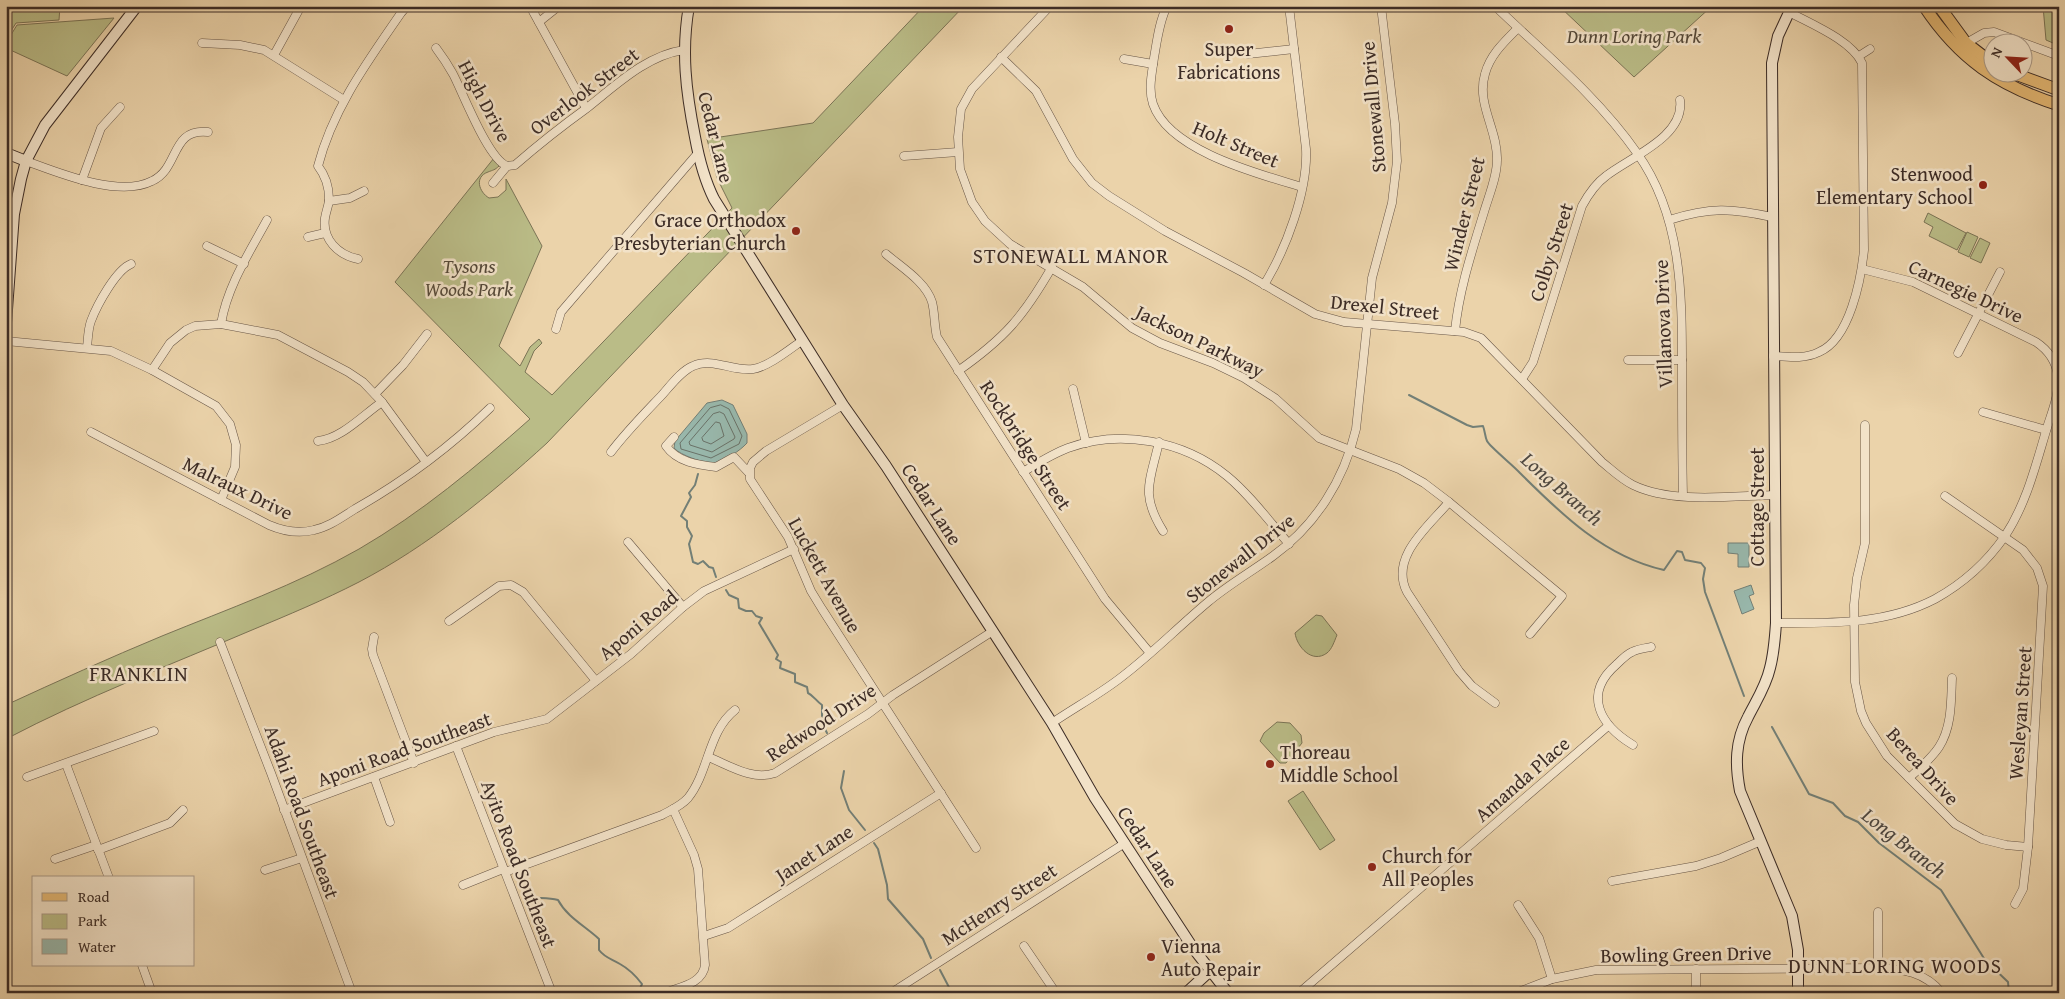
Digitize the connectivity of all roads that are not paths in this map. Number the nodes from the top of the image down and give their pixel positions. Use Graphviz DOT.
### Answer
graph roads {
  1 [pos="137,6"];
  2 [pos="301,6"];
  3 [pos="408,6"];
  4 [pos="530,6"];
  5 [pos="559,6"];
  6 [pos="689,6"];
  7 [pos="1050,6"];
  8 [pos="1167,6"];
  9 [pos="1289,6"];
  10 [pos="1381,6"];
  11 [pos="1495,6"];
  12 [pos="1924,6"];
  13 [pos="1939,6"];
  14 [pos="1791,9"];
  15 [pos="539,22"];
  16 [pos="1518,28"];
  17 [pos="202,43"];
  18 [pos="1961,46"];
  19 [pos="436,48"];
  20 [pos="1294,49"];
  21 [pos="1870,49"];
  22 [pos="684,50"];
  23 [pos="1248,54"];
  24 [pos="274,55"];
  25 [pos="1859,56"];
  26 [pos="2059,56"];
  27 [pos="1002,58"];
  28 [pos="1982,58"];
  29 [pos="1124,59"];
  30 [pos="1153,64"];
  31 [pos="2032,80"];
  32 [pos="2059,90"];
  33 [pos="344,100"];
  34 [pos="1680,100"];
  35 [pos="2059,104"];
  36 [pos="120,107"];
  37 [pos="586,108"];
  38 [pos="208,132"];
  39 [pos="6,152"];
  40 [pos="958,152"];
  41 [pos="698,153"];
  42 [pos="1639,154"];
  43 [pos="904,156"];
  44 [pos="26,161"];
  45 [pos="507,166"];
  46 [pos="82,180"];
  47 [pos="493,183"];
  48 [pos="1302,187"];
  49 [pos="364,191"];
  50 [pos="330,201"];
  51 [pos="1772,217"];
  52 [pos="267,220"];
  53 [pos="1669,220"];
  54 [pos="325,233"];
  55 [pos="308,237"];
  56 [pos="207,246"];
  57 [pos="886,254"];
  58 [pos="358,260"];
  59 [pos="131,264"];
  60 [pos="244,264"];
  61 [pos="1052,268"];
  62 [pos="1862,270"];
  63 [pos="2000,272"];
  64 [pos="1264,285"];
  65 [pos="1979,314"];
  66 [pos="6,323"];
  67 [pos="221,324"];
  68 [pos="1366,324"];
  69 [pos="556,329"];
  70 [pos="1455,330"];
  71 [pos="428,334"];
  72 [pos="803,340"];
  73 [pos="6,341"];
  74 [pos="87,348"];
  75 [pos="1958,353"];
  76 [pos="1774,356"];
  77 [pos="1628,360"];
  78 [pos="1682,360"];
  79 [pos="152,370"];
  80 [pos="958,370"];
  81 [pos="1522,379"];
  82 [pos="1073,389"];
  83 [pos="375,394"];
  84 [pos="382,402"];
  85 [pos="843,405"];
  86 [pos="490,408"];
  87 [pos="1984,412"];
  88 [pos="1865,425"];
  89 [pos="2046,430"];
  90 [pos="91,432"];
  91 [pos="674,437"];
  92 [pos="318,441"];
  93 [pos="1158,442"];
  94 [pos="1086,443"];
  95 [pos="1351,451"];
  96 [pos="611,452"];
  97 [pos="426,462"];
  98 [pos="749,470"];
  99 [pos="1023,472"];
  100 [pos="1774,495"];
  101 [pos="1683,496"];
  102 [pos="1945,496"];
  103 [pos="221,500"];
  104 [pos="1449,502"];
  105 [pos="1163,531"];
  106 [pos="2004,537"];
  107 [pos="628,542"];
  108 [pos="1289,544"];
  109 [pos="794,549"];
  110 [pos="683,606"];
  111 [pos="449,621"];
  112 [pos="1854,622"];
  113 [pos="1776,623"];
  114 [pos="994,631"];
  115 [pos="1530,634"];
  116 [pos="374,637"];
  117 [pos="220,642"];
  118 [pos="1651,647"];
  119 [pos="1150,652"];
  120 [pos="1952,678"];
  121 [pos="596,681"];
  122 [pos="882,703"];
  123 [pos="1495,703"];
  124 [pos="735,710"];
  125 [pos="1052,723"];
  126 [pos="1608,726"];
  127 [pos="506,728"];
  128 [pos="154,731"];
  129 [pos="1633,745"];
  130 [pos="456,746"];
  131 [pos="708,757"];
  132 [pos="414,763"];
  133 [pos="66,764"];
  134 [pos="27,777"];
  135 [pos="374,777"];
  136 [pos="1909,778"];
  137 [pos="941,794"];
  138 [pos="673,809"];
  139 [pos="183,810"];
  140 [pos="284,810"];
  141 [pos="390,822"];
  142 [pos="1761,841"];
  143 [pos="1124,843"];
  144 [pos="2028,847"];
  145 [pos="97,848"];
  146 [pos="976,848"];
  147 [pos="302,858"];
  148 [pos="55,859"];
  149 [pos="265,870"];
  150 [pos="504,871"];
  151 [pos="108,876"];
  152 [pos="1612,881"];
  153 [pos="463,885"];
  154 [pos="2014,904"];
  155 [pos="1518,905"];
  156 [pos="1878,912"];
  157 [pos="704,936"];
  158 [pos="1024,946"];
  159 [pos="142,966"];
  160 [pos="1878,968"];
  161 [pos="1696,969"];
  162 [pos="1798,969"];
  163 [pos="1210,971"];
  164 [pos="1552,979"];
  165 [pos="152,993"];
  166 [pos="352,993"];
  167 [pos="552,993"];
  168 [pos="664,993"];
  169 [pos="892,993"];
  170 [pos="1056,993"];
  171 [pos="1186,993"];
  172 [pos="1228,993"];
  173 [pos="1299,993"];
  174 [pos="1516,993"];
  175 [pos="1696,993"];
  176 [pos="1798,993"];
  177 [pos="1942,993"];
  1 -- 44 [label="street"];
  2 -- 24 [label="street"];
  3 -- 33 [label="street"];
  4 -- 15 [label="street"];
  5 -- 15 [label="street"];
  6 -- 22 [label="street, Cedar Lane"];
  7 -- 27 [label="street, Jackson Parkway"];
  8 -- 30 [label="street, Holt Street"];
  9 -- 20 [label="street"];
  10 -- 68 [label="street, Stonewall Drive"];
  11 -- 16 [label="street, Villanova Drive"];
  12 -- 18 [label="main road"];
  13 -- 18 [label="main road"];
  14 -- 25 [label="street"];
  14 -- 51 [label="street, Cottage Street"];
  15 -- 37 [label="street"];
  16 -- 42 [label="street, Villanova Drive"];
  16 -- 70 [label="street, Winder Street"];
  17 -- 24 [label="street"];
  18 -- 26 [label="street"];
  18 -- 28 [label="main road"];
  18 -- 35 [label="main road"];
  19 -- 45 [label="street, High Drive"];
  20 -- 23 [label="street"];
  20 -- 48 [label="street"];
  21 -- 25 [label="street"];
  22 -- 37 [label="street, Overlook Street"];
  22 -- 41 [label="street, Cedar Lane"];
  24 -- 33 [label="street"];
  25 -- 62 [label="street"];
  27 -- 40 [label="street, Jackson Parkway"];
  27 -- 64 [label="street, Drexel Street"];
  29 -- 30 [label="street"];
  30 -- 48 [label="street, Holt Street"];
  31 -- 32 [label="main road"];
  33 -- 50 [label="street"];
  34 -- 42 [label="street, Colby Street"];
  36 -- 46 [label="street"];
  37 -- 45 [label="street, Overlook Street"];
  38 -- 46 [label="street"];
  39 -- 44 [label="street"];
  40 -- 43 [label="street"];
  40 -- 61 [label="street, Jackson Parkway"];
  41 -- 69 [label="street"];
  41 -- 72 [label="street, Cedar Lane"];
  42 -- 53 [label="street, Villanova Drive"];
  42 -- 81 [label="street, Colby Street"];
  44 -- 46 [label="street"];
  44 -- 66 [label="street"];
  45 -- 47 [label="street"];
  48 -- 64 [label="street"];
  49 -- 50 [label="street"];
  50 -- 54 [label="street"];
  51 -- 53 [label="street"];
  51 -- 76 [label="street, Cottage Street"];
  52 -- 60 [label="street"];
  53 -- 78 [label="street, Villanova Drive"];
  54 -- 55 [label="street"];
  54 -- 58 [label="street"];
  56 -- 60 [label="street"];
  57 -- 80 [label="street, Rockbridge Street"];
  59 -- 74 [label="street"];
  60 -- 67 [label="street"];
  61 -- 80 [label="street"];
  61 -- 95 [label="street, Jackson Parkway"];
  62 -- 65 [label="street, Carnegie Drive"];
  62 -- 76 [label="street"];
  63 -- 65 [label="street"];
  64 -- 68 [label="street, Drexel Street"];
  65 -- 75 [label="street"];
  65 -- 89 [label="street, Carnegie Drive"];
  67 -- 79 [label="street"];
  67 -- 83 [label="street"];
  68 -- 70 [label="street, Drexel Street"];
  68 -- 95 [label="street, Stonewall Drive"];
  70 -- 81 [label="street, Drexel Street"];
  71 -- 83 [label="street"];
  72 -- 85 [label="street, Cedar Lane"];
  72 -- 96 [label="street"];
  73 -- 74 [label="street"];
  74 -- 79 [label="street"];
  76 -- 100 [label="street, Cottage Street"];
  77 -- 78 [label="street"];
  78 -- 101 [label="street, Villanova Drive"];
  79 -- 103 [label="street"];
  80 -- 99 [label="street, Rockbridge Street"];
  81 -- 101 [label="street, Drexel Street"];
  82 -- 94 [label="street"];
  83 -- 84 [label="street"];
  84 -- 92 [label="street"];
  84 -- 97 [label="street"];
  85 -- 98 [label="street"];
  85 -- 114 [label="street, Cedar Lane"];
  86 -- 97 [label="street, Malraux Drive"];
  87 -- 89 [label="street"];
  88 -- 112 [label="street, Berea Drive"];
  89 -- 106 [label="street, Carnegie Drive"];
  90 -- 103 [label="street, Malraux Drive"];
  91 -- 98 [label="street"];
  93 -- 94 [label="street"];
  93 -- 105 [label="street"];
  93 -- 108 [label="street"];
  94 -- 99 [label="street"];
  95 -- 104 [label="street, Jackson Parkway"];
  95 -- 108 [label="street, Stonewall Drive"];
  97 -- 103 [label="street, Malraux Drive"];
  98 -- 109 [label="street, Luckett Avenue"];
  99 -- 119 [label="street, Rockbridge Street"];
  100 -- 101 [label="street, Drexel Street"];
  100 -- 113 [label="street, Cottage Street"];
  102 -- 106 [label="street, Wesleyan Street"];
  104 -- 115 [label="street, Jackson Parkway"];
  104 -- 123 [label="street"];
  106 -- 112 [label="street, Carnegie Drive"];
  106 -- 144 [label="street, Wesleyan Street"];
  107 -- 110 [label="street"];
  108 -- 119 [label="street, Stonewall Drive"];
  109 -- 110 [label="street, Aponi Road"];
  109 -- 122 [label="street, Luckett Avenue"];
  110 -- 121 [label="street, Aponi Road"];
  111 -- 121 [label="street"];
  112 -- 113 [label="street, Carnegie Drive"];
  112 -- 136 [label="street, Berea Drive"];
  113 -- 142 [label="street, Cottage Street"];
  114 -- 122 [label="street, Redwood Drive"];
  114 -- 125 [label="street, Cedar Lane"];
  116 -- 132 [label="street"];
  117 -- 140 [label="street, Adahi Road Southeast"];
  118 -- 126 [label="street"];
  119 -- 125 [label="street, Stonewall Drive"];
  120 -- 136 [label="street"];
  121 -- 127 [label="street, Aponi Road"];
  122 -- 131 [label="street, Redwood Drive"];
  122 -- 137 [label="street, Luckett Avenue"];
  124 -- 131 [label="street"];
  125 -- 143 [label="street, Cedar Lane"];
  126 -- 129 [label="street"];
  126 -- 173 [label="street, Amanda Place"];
  127 -- 130 [label="street, Aponi Road Southeast"];
  128 -- 133 [label="street"];
  130 -- 132 [label="street, Aponi Road Southeast"];
  130 -- 150 [label="street, Ayito Road Southeast"];
  131 -- 138 [label="street"];
  132 -- 135 [label="street, Aponi Road Southeast"];
  133 -- 134 [label="street"];
  133 -- 145 [label="street"];
  135 -- 140 [label="street, Aponi Road Southeast"];
  135 -- 141 [label="street"];
  136 -- 144 [label="street, Berea Drive"];
  137 -- 146 [label="street, Luckett Avenue"];
  137 -- 157 [label="street, Janet Lane"];
  138 -- 150 [label="street"];
  138 -- 157 [label="street"];
  139 -- 145 [label="street"];
  140 -- 147 [label="street, Adahi Road Southeast"];
  142 -- 152 [label="street"];
  142 -- 162 [label="street, Cottage Street"];
  143 -- 163 [label="street, Cedar Lane"];
  143 -- 169 [label="street, McHenry Street"];
  144 -- 154 [label="street, Wesleyan Street"];
  145 -- 148 [label="street"];
  145 -- 151 [label="street"];
  147 -- 149 [label="street"];
  147 -- 166 [label="street, Adahi Road Southeast"];
  150 -- 153 [label="street"];
  150 -- 167 [label="street, Ayito Road Southeast"];
  155 -- 164 [label="street"];
  156 -- 160 [label="street"];
  157 -- 168 [label="street"];
  158 -- 170 [label="street"];
  159 -- 165 [label="street"];
  160 -- 162 [label="street, Bowling Green Drive"];
  160 -- 177 [label="street, Bowling Green Drive"];
  161 -- 162 [label="street, Bowling Green Drive"];
  161 -- 164 [label="street, Bowling Green Drive"];
  161 -- 175 [label="street"];
  162 -- 176 [label="street, Cottage Street"];
  163 -- 171 [label="street"];
  163 -- 172 [label="street, Cedar Lane"];
  164 -- 174 [label="street, Bowling Green Drive"];
}
